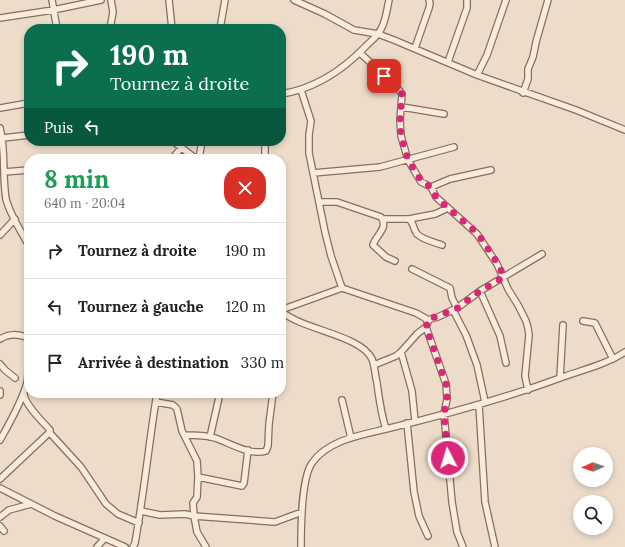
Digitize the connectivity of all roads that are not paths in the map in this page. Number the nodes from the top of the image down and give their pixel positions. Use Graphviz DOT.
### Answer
graph roads {
  1 [pos="52,0"];
  2 [pos="101,0"];
  3 [pos="111,0"];
  4 [pos="169,0"];
  5 [pos="225,0"];
  6 [pos="294,0"];
  7 [pos="389,0"];
  8 [pos="428,0"];
  9 [pos="468,0"];
  10 [pos="506,0"];
  11 [pos="548,0"];
  12 [pos="53,10"];
  13 [pos="0,18"];
  14 [pos="56,24"];
  15 [pos="111,24"];
  16 [pos="171,24"];
  17 [pos="221,24"];
  18 [pos="378,34"];
  19 [pos="415,48"];
  20 [pos="360,53"];
  21 [pos="448,62"];
  22 [pos="477,75"];
  23 [pos="301,90"];
  24 [pos="523,92"];
  25 [pos="286,93"];
  26 [pos="24,103"];
  27 [pos="402,107"];
  28 [pos="0,108"];
  29 [pos="444,114"];
  30 [pos="0,128"];
  31 [pos="624,129"];
  32 [pos="24,136"];
  33 [pos="3,138"];
  34 [pos="179,146"];
  35 [pos="454,146"];
  36 [pos="181,148"];
  37 [pos="176,154"];
  38 [pos="190,154"];
  39 [pos="408,160"];
  40 [pos="491,170"];
  41 [pos="24,171"];
  42 [pos="3,173"];
  43 [pos="314,173"];
  44 [pos="431,187"];
  45 [pos="3,189"];
  46 [pos="320,202"];
  47 [pos="448,208"];
  48 [pos="15,219"];
  49 [pos="383,219"];
  50 [pos="409,219"];
  51 [pos="0,235"];
  52 [pos="24,236"];
  53 [pos="442,245"];
  54 [pos="542,254"];
  55 [pos="395,261"];
  56 [pos="412,269"];
  57 [pos="504,277"];
  58 [pos="342,288"];
  59 [pos="480,291"];
  60 [pos="286,308"];
  61 [pos="455,309"];
  62 [pos="286,314"];
  63 [pos="427,320"];
  64 [pos="583,321"];
  65 [pos="563,325"];
  66 [pos="426,327"];
  67 [pos="24,337"];
  68 [pos="0,339"];
  69 [pos="401,352"];
  70 [pos="625,352"];
  71 [pos="613,359"];
  72 [pos="506,363"];
  73 [pos="0,364"];
  74 [pos="374,365"];
  75 [pos="15,378"];
  76 [pos="560,378"];
  77 [pos="528,390"];
  78 [pos="0,391"];
  79 [pos="24,394"];
  80 [pos="0,395"];
  81 [pos="26,398"];
  82 [pos="156,398"];
  83 [pos="219,398"];
  84 [pos="272,398"];
  85 [pos="342,400"];
  86 [pos="156,402"];
  87 [pos="485,402"];
  88 [pos="478,404"];
  89 [pos="444,414"];
  90 [pos="415,421"];
  91 [pos="407,423"];
  92 [pos="386,428"];
  93 [pos="50,432"];
  94 [pos="184,435"];
  95 [pos="210,437"];
  96 [pos="351,438"];
  97 [pos="0,440"];
  98 [pos="248,450"];
  99 [pos="198,477"];
  100 [pos="0,479"];
  101 [pos="0,488"];
  102 [pos="31,504"];
  103 [pos="141,511"];
  104 [pos="302,512"];
  105 [pos="194,516"];
  106 [pos="0,517"];
  107 [pos="139,523"];
  108 [pos="0,526"];
  109 [pos="4,531"];
  110 [pos="428,536"];
  111 [pos="105,538"];
  112 [pos="97,547"];
  113 [pos="125,547"];
  114 [pos="133,547"];
  115 [pos="206,547"];
  116 [pos="301,547"];
  117 [pos="463,547"];
  118 [pos="495,547"];
  1 -- 12 [label="street"];
  2 -- 12 [label="street"];
  3 -- 15 [label="street"];
  4 -- 16 [label="street"];
  5 -- 17 [label="street"];
  6 -- 18 [label="street"];
  7 -- 18 [label="street"];
  8 -- 19 [label="street"];
  9 -- 21 [label="street"];
  10 -- 22 [label="street"];
  11 -- 24 [label="street"];
  12 -- 13 [label="street"];
  12 -- 14 [label="street"];
  18 -- 19 [label="street"];
  18 -- 20 [label="street"];
  19 -- 21 [label="street"];
  20 -- 23 [label="street"];
  20 -- 27 [label="street"];
  21 -- 22 [label="street"];
  22 -- 24 [label="street"];
  23 -- 25 [label="street"];
  23 -- 43 [label="street"];
  24 -- 31 [label="street"];
  26 -- 28 [label="street"];
  27 -- 29 [label="street"];
  27 -- 39 [label="street"];
  30 -- 33 [label="street"];
  32 -- 33 [label="street"];
  33 -- 42 [label="street"];
  34 -- 36 [label="street"];
  35 -- 39 [label="street"];
  36 -- 37 [label="street"];
  36 -- 38 [label="street"];
  39 -- 43 [label="street"];
  39 -- 44 [label="street"];
  40 -- 44 [label="street"];
  41 -- 42 [label="street"];
  42 -- 45 [label="street"];
  43 -- 46 [label="street"];
  44 -- 47 [label="street"];
  45 -- 48 [label="street"];
  46 -- 49 [label="street"];
  46 -- 58 [label="street"];
  47 -- 50 [label="street"];
  47 -- 57 [label="street"];
  48 -- 51 [label="street"];
  48 -- 52 [label="street"];
  49 -- 50 [label="street"];
  49 -- 55 [label="street"];
  50 -- 53 [label="street"];
  54 -- 57 [label="street"];
  56 -- 61 [label="street"];
  57 -- 59 [label="street"];
  57 -- 77 [label="street"];
  58 -- 60 [label="street"];
  58 -- 63 [label="street"];
  59 -- 61 [label="street"];
  59 -- 72 [label="street"];
  61 -- 63 [label="street"];
  61 -- 87 [label="street"];
  62 -- 74 [label="street"];
  63 -- 66 [label="street"];
  64 -- 71 [label="street"];
  65 -- 76 [label="street"];
  66 -- 69 [label="street"];
  66 -- 89 [label="street"];
  67 -- 68 [label="street"];
  69 -- 74 [label="street"];
  69 -- 90 [label="street"];
  70 -- 71 [label="street"];
  71 -- 76 [label="street"];
  73 -- 75 [label="street"];
  74 -- 92 [label="street"];
  76 -- 77 [label="street"];
  77 -- 87 [label="street"];
  78 -- 80 [label="street"];
  79 -- 97 [label="street"];
  81 -- 93 [label="street"];
  82 -- 86 [label="street"];
  83 -- 95 [label="street"];
  84 -- 98 [label="street"];
  85 -- 96 [label="street"];
  86 -- 94 [label="street"];
  86 -- 103 [label="street"];
  87 -- 88 [label="street"];
  88 -- 89 [label="street"];
  88 -- 118 [label="street"];
  89 -- 90 [label="street"];
  89 -- 117 [label="street"];
  90 -- 91 [label="street"];
  91 -- 92 [label="street"];
  91 -- 110 [label="street"];
  92 -- 96 [label="street"];
  93 -- 100 [label="street"];
  93 -- 107 [label="street"];
  94 -- 95 [label="street"];
  94 -- 99 [label="street"];
  95 -- 98 [label="street"];
  96 -- 104 [label="street"];
  98 -- 99 [label="street"];
  99 -- 105 [label="street"];
  101 -- 102 [label="street"];
  102 -- 106 [label="street"];
  102 -- 111 [label="street"];
  103 -- 105 [label="street"];
  103 -- 107 [label="street"];
  104 -- 105 [label="street"];
  104 -- 116 [label="street"];
  105 -- 115 [label="street"];
  107 -- 114 [label="street"];
  108 -- 109 [label="street"];
  111 -- 112 [label="street"];
  111 -- 113 [label="street"];
}
